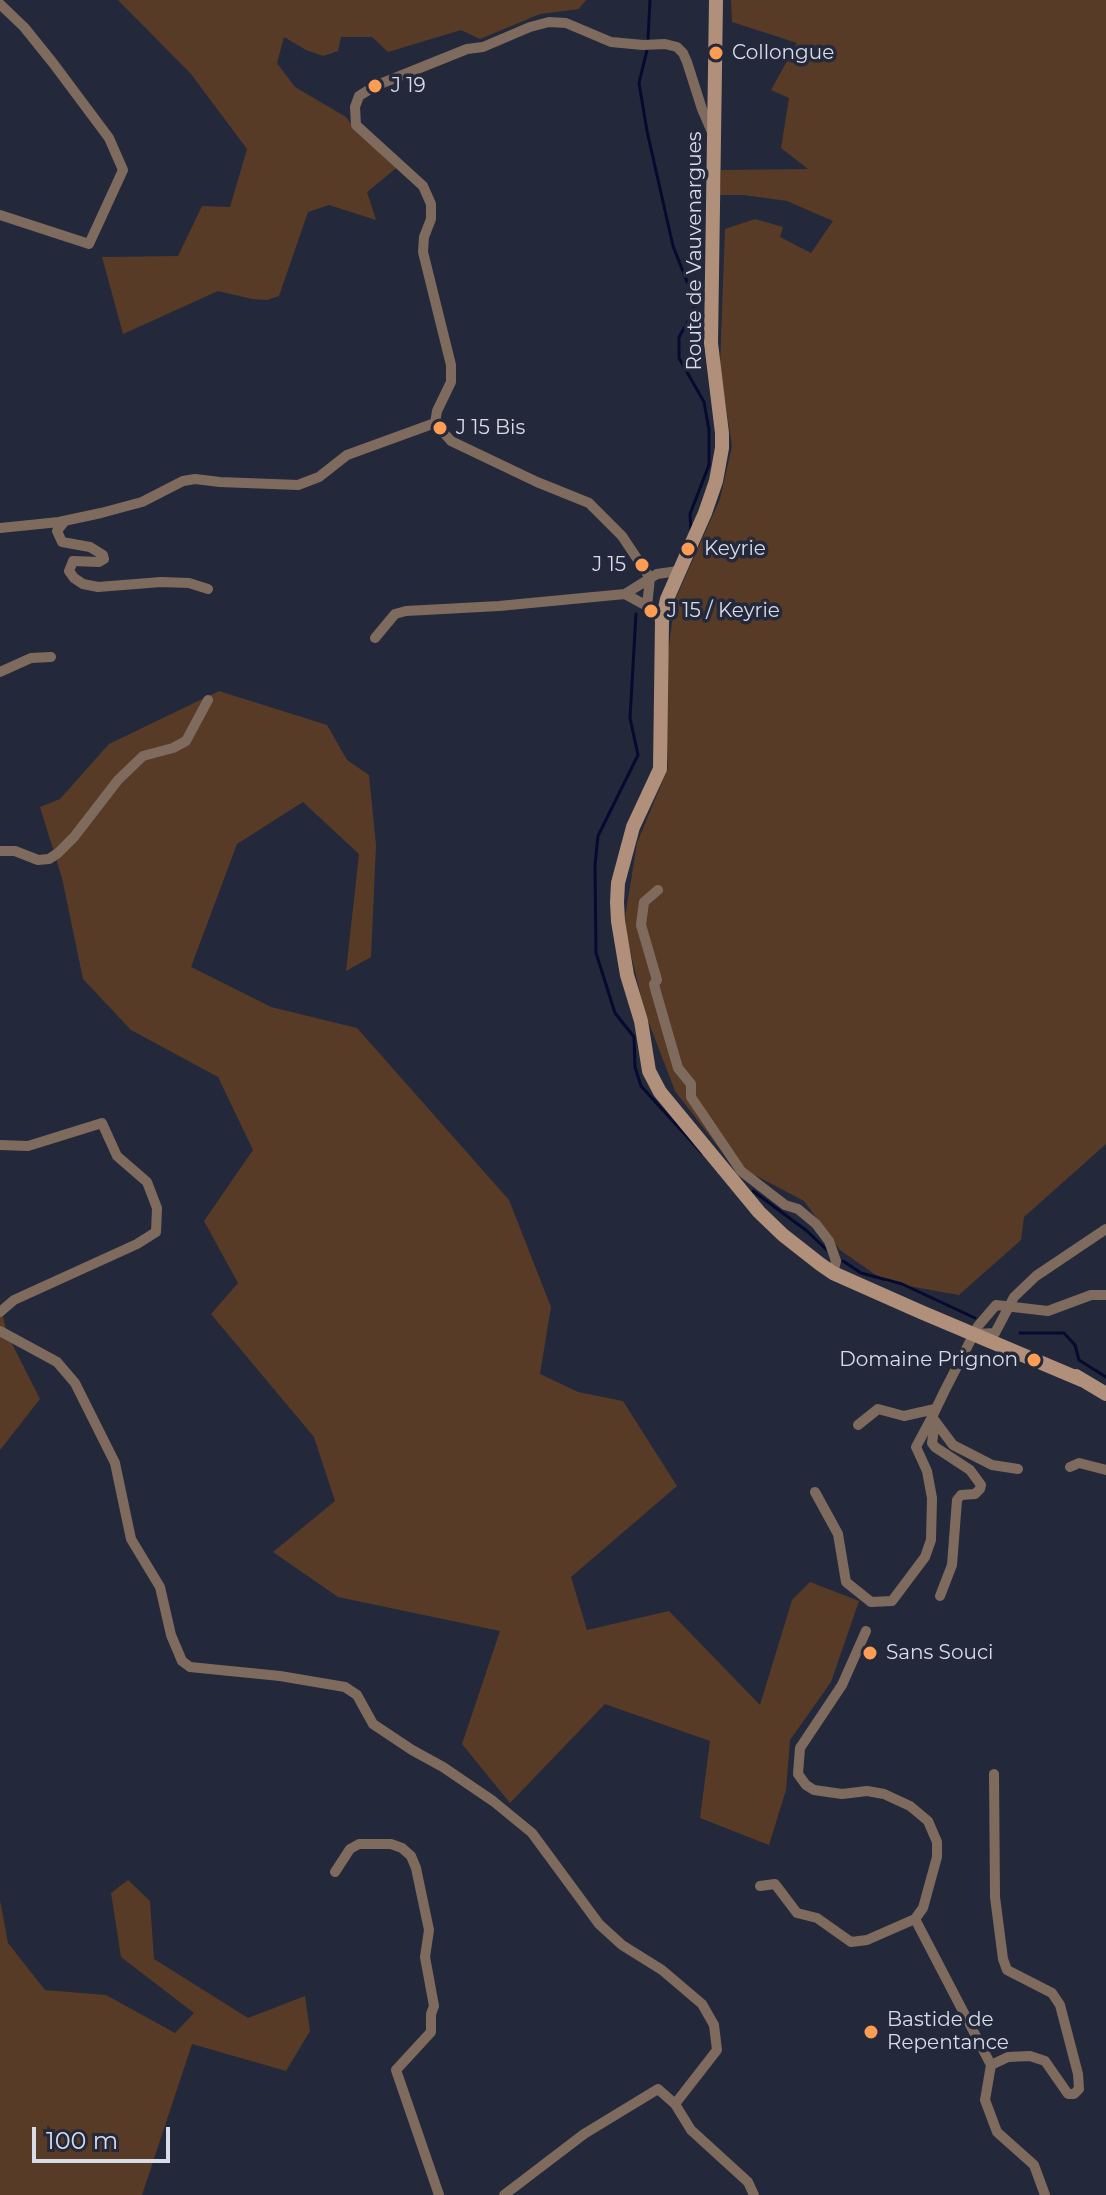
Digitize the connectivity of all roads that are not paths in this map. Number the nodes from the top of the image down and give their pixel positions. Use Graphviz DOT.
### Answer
graph roads {
  1 [pos="716,0"];
  2 [pos="0,4"];
  3 [pos="709,106"];
  4 [pos="0,215"];
  5 [pos="435,423"];
  6 [pos="65,521"];
  7 [pos="0,528"];
  8 [pos="678,571"];
  9 [pos="650,578"];
  10 [pos="208,589"];
  11 [pos="625,594"];
  12 [pos="647,606"];
  13 [pos="662,621"];
  14 [pos="375,638"];
  15 [pos="51,657"];
  16 [pos="0,672"];
  17 [pos="208,700"];
  18 [pos="0,851"];
  19 [pos="658,890"];
  20 [pos="0,1145"];
  21 [pos="736,1176"];
  22 [pos="1106,1229"];
  23 [pos="833,1273"];
  24 [pos="1106,1295"];
  25 [pos="1011,1306"];
  26 [pos="0,1312"];
  27 [pos="978,1326"];
  28 [pos="997,1329"];
  29 [pos="0,1331"];
  30 [pos="1082,1380"];
  31 [pos="1106,1394"];
  32 [pos="934,1416"];
  33 [pos="858,1425"];
  34 [pos="1070,1467"];
  35 [pos="1018,1469"];
  36 [pos="1106,1470"];
  37 [pos="815,1492"];
  38 [pos="940,1596"];
  39 [pos="866,1631"];
  40 [pos="994,1774"];
  41 [pos="335,1872"];
  42 [pos="760,1886"];
  43 [pos="915,1919"];
  44 [pos="991,2065"];
  45 [pos="675,2104"];
  46 [pos="439,2195"];
  47 [pos="504,2195"];
  48 [pos="754,2195"];
  49 [pos="1045,2195"];
  1 -- 3 [label="main road, Route de Vauvenargues"];
  2 -- 4 [label="street"];
  3 -- 5 [label="street"];
  3 -- 8 [label="main road, Route de Vauvenargues"];
  5 -- 6 [label="street"];
  5 -- 9 [label="street"];
  6 -- 7 [label="street"];
  6 -- 10 [label="street"];
  8 -- 9 [label="street"];
  8 -- 13 [label="main road, Route de Vauvenargues"];
  9 -- 11 [label="street"];
  9 -- 12 [label="street"];
  11 -- 12 [label="street"];
  11 -- 14 [label="street"];
  12 -- 13 [label="street"];
  13 -- 21 [label="main road, Route de Vauvenargues"];
  15 -- 16 [label="street"];
  17 -- 18 [label="street"];
  19 -- 21 [label="street"];
  20 -- 26 [label="street"];
  21 -- 23 [label="main road, Route de Vauvenargues"];
  21 -- 23 [label="street"];
  22 -- 25 [label="street"];
  23 -- 27 [label="main road, Route de Vauvenargues"];
  24 -- 25 [label="street"];
  25 -- 27 [label="street"];
  25 -- 28 [label="street"];
  27 -- 28 [label="main road, Route de Vauvenargues"];
  27 -- 30 [label="main road, Route de Vauvenargues"];
  27 -- 32 [label="street"];
  28 -- 30 [label="main road, Route de Vauvenargues"];
  29 -- 45 [label="street"];
  30 -- 31 [label="main road, Route de Vauvenargues"];
  32 -- 33 [label="street"];
  32 -- 35 [label="street"];
  32 -- 37 [label="street"];
  32 -- 38 [label="street"];
  34 -- 36 [label="street"];
  39 -- 43 [label="street"];
  40 -- 44 [label="street"];
  41 -- 46 [label="street"];
  42 -- 43 [label="street"];
  43 -- 44 [label="street"];
  44 -- 49 [label="street"];
  45 -- 47 [label="street"];
  45 -- 48 [label="street"];
}
